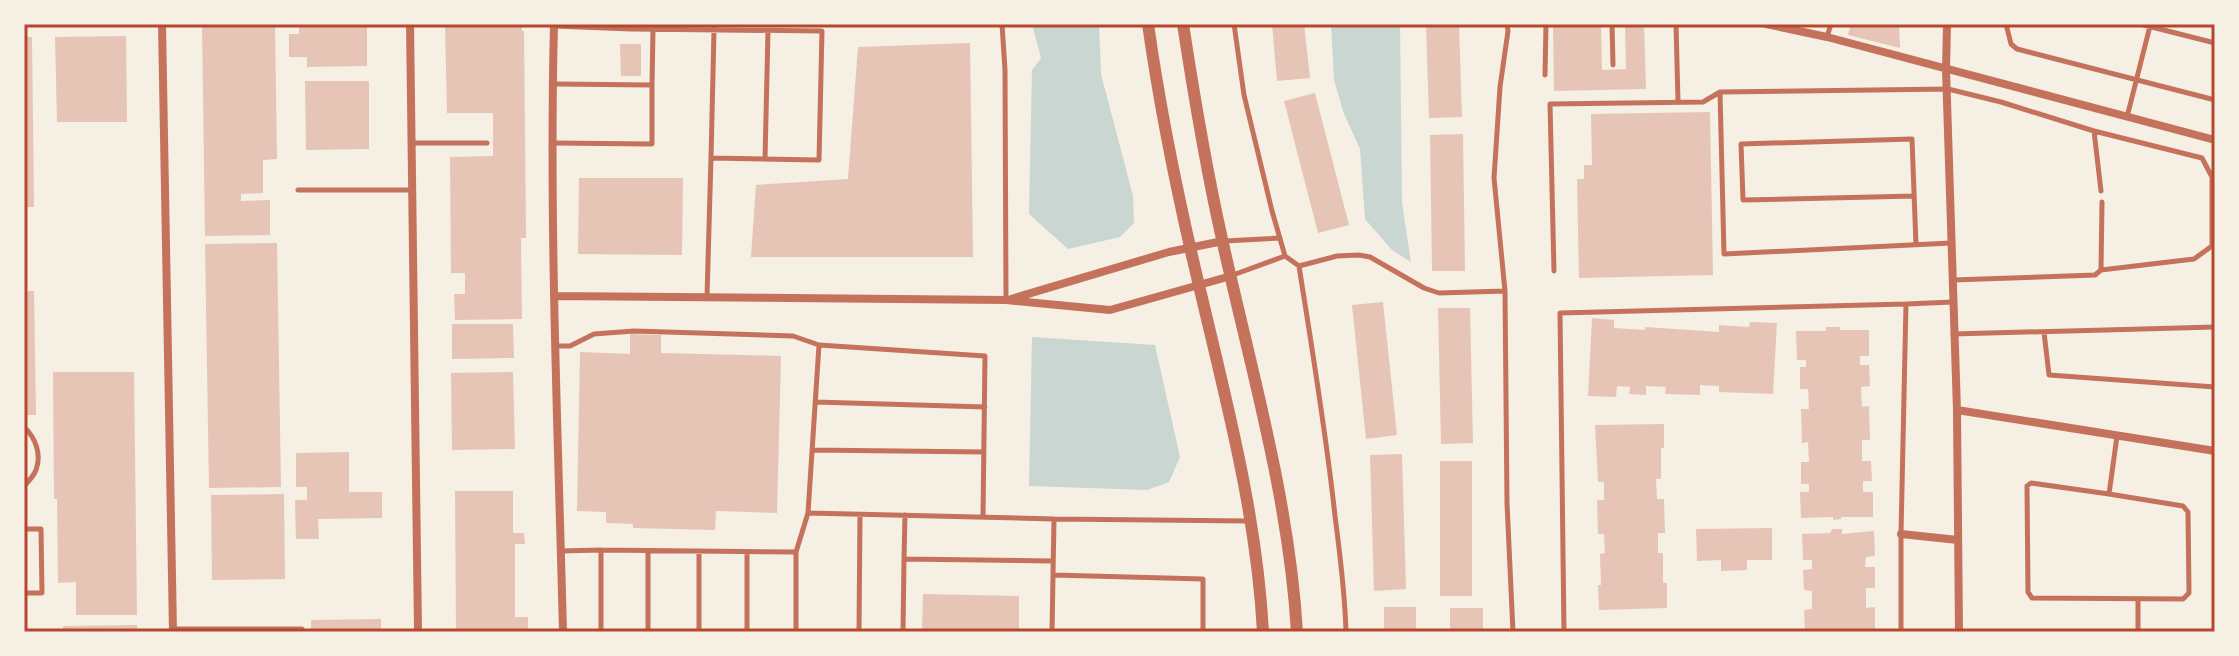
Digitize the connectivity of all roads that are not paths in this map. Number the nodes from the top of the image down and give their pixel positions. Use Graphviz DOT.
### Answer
graph roads {
  1 [pos="162,24"];
  2 [pos="410,24"];
  3 [pos="1002,24"];
  4 [pos="1148,24"];
  5 [pos="1183,24"];
  6 [pos="1234,24"];
  7 [pos="1507,24"];
  8 [pos="1546,24"];
  9 [pos="1612,24"];
  10 [pos="1676,24"];
  11 [pos="1769,24"];
  12 [pos="1831,24"];
  13 [pos="1947,24"];
  14 [pos="2006,24"];
  15 [pos="2140,24"];
  16 [pos="554,25"];
  17 [pos="632,26"];
  18 [pos="2150,26"];
  19 [pos="714,27"];
  20 [pos="653,29"];
  21 [pos="768,31"];
  22 [pos="1827,37"];
  23 [pos="2215,43"];
  24 [pos="1613,65"];
  25 [pos="1946,70"];
  26 [pos="1545,75"];
  27 [pos="2137,80"];
  28 [pos="553,84"];
  29 [pos="652,85"];
  30 [pos="1948,89"];
  31 [pos="1720,92"];
  32 [pos="2215,100"];
  33 [pos="1678,102"];
  34 [pos="2127,117"];
  35 [pos="2094,131"];
  36 [pos="2215,140"];
  37 [pos="412,143"];
  38 [pos="487,143"];
  39 [pos="553,143"];
  40 [pos="711,158"];
  41 [pos="765,159"];
  42 [pos="298,190"];
  43 [pos="412,190"];
  44 [pos="2101,191"];
  45 [pos="1914,196"];
  46 [pos="2102,202"];
  47 [pos="1280,238"];
  48 [pos="1223,241"];
  49 [pos="1951,243"];
  50 [pos="1916,245"];
  51 [pos="1190,247"];
  52 [pos="1285,256"];
  53 [pos="1299,266"];
  54 [pos="2101,270"];
  55 [pos="1554,271"];
  56 [pos="1231,276"];
  57 [pos="1952,280"];
  58 [pos="1198,285"];
  59 [pos="1505,291"];
  60 [pos="554,296"];
  61 [pos="707,297"];
  62 [pos="1006,300"];
  63 [pos="1953,302"];
  64 [pos="1906,304"];
  65 [pos="2215,327"];
  66 [pos="2044,332"];
  67 [pos="1953,334"];
  68 [pos="819,345"];
  69 [pos="555,346"];
  70 [pos="2215,387"];
  71 [pos="815,402"];
  72 [pos="985,407"];
  73 [pos="1957,410"];
  74 [pos="24,427"];
  75 [pos="2118,435"];
  76 [pos="812,450"];
  77 [pos="2215,451"];
  78 [pos="984,452"];
  79 [pos="24,486"];
  80 [pos="2109,494"];
  81 [pos="808,513"];
  82 [pos="860,515"];
  83 [pos="905,515"];
  84 [pos="983,517"];
  85 [pos="1054,519"];
  86 [pos="1251,522"];
  87 [pos="24,529"];
  88 [pos="1901,534"];
  89 [pos="1958,540"];
  90 [pos="601,550"];
  91 [pos="561,551"];
  92 [pos="648,551"];
  93 [pos="699,551"];
  94 [pos="747,552"];
  95 [pos="796,552"];
  96 [pos="904,559"];
  97 [pos="1053,561"];
  98 [pos="1053,575"];
  99 [pos="24,593"];
  100 [pos="2138,599"];
  101 [pos="302,629"];
  102 [pos="173,631"];
  103 [pos="418,632"];
  104 [pos="563,632"];
  105 [pos="601,632"];
  106 [pos="648,632"];
  107 [pos="699,632"];
  108 [pos="747,632"];
  109 [pos="796,632"];
  110 [pos="859,632"];
  111 [pos="903,632"];
  112 [pos="1052,632"];
  113 [pos="1203,632"];
  114 [pos="1263,632"];
  115 [pos="1297,632"];
  116 [pos="1346,632"];
  117 [pos="1513,632"];
  118 [pos="1564,632"];
  119 [pos="1901,632"];
  120 [pos="1959,632"];
  121 [pos="2138,632"];
  1 -- 102 [label="street"];
  2 -- 37 [label="street"];
  3 -- 62 [label="lane"];
  4 -- 51 [label="street"];
  5 -- 48 [label="street"];
  6 -- 47 [label="lane"];
  7 -- 59 [label="lane"];
  8 -- 26 [label="lane"];
  9 -- 24 [label="lane"];
  10 -- 33 [label="lane"];
  11 -- 22 [label="street"];
  12 -- 22 [label="lane"];
  13 -- 25 [label="street"];
  14 -- 27 [label="lane"];
  15 -- 18 [label="lane"];
  16 -- 17 [label="lane"];
  16 -- 28 [label="street"];
  17 -- 20 [label="lane"];
  18 -- 23 [label="lane"];
  18 -- 27 [label="lane"];
  19 -- 20 [label="lane"];
  19 -- 21 [label="lane"];
  19 -- 40 [label="lane"];
  20 -- 29 [label="lane"];
  21 -- 41 [label="lane"];
  21 -- 41 [label="lane"];
  22 -- 25 [label="street"];
  25 -- 30 [label="street"];
  25 -- 34 [label="street"];
  27 -- 32 [label="lane"];
  27 -- 34 [label="lane"];
  28 -- 29 [label="lane"];
  28 -- 39 [label="street"];
  29 -- 39 [label="lane"];
  30 -- 31 [label="lane"];
  30 -- 35 [label="lane"];
  30 -- 49 [label="street"];
  31 -- 33 [label="lane"];
  31 -- 50 [label="lane"];
  33 -- 55 [label="lane"];
  34 -- 36 [label="street"];
  35 -- 44 [label="lane"];
  35 -- 54 [label="lane"];
  37 -- 38 [label="lane"];
  37 -- 43 [label="street"];
  39 -- 60 [label="street"];
  40 -- 41 [label="lane"];
  40 -- 61 [label="lane"];
  42 -- 43 [label="lane"];
  43 -- 103 [label="street"];
  45 -- 45 [label="lane"];
  45 -- 50 [label="lane"];
  46 -- 54 [label="lane"];
  47 -- 48 [label="lane"];
  47 -- 52 [label="lane"];
  48 -- 51 [label="street"];
  48 -- 56 [label="street"];
  49 -- 50 [label="lane"];
  49 -- 57 [label="street"];
  51 -- 58 [label="street"];
  51 -- 62 [label="street"];
  52 -- 53 [label="lane"];
  52 -- 56 [label="lane"];
  53 -- 59 [label="lane"];
  53 -- 116 [label="lane"];
  54 -- 57 [label="lane"];
  56 -- 58 [label="street"];
  56 -- 115 [label="street"];
  57 -- 63 [label="street"];
  58 -- 62 [label="street"];
  58 -- 86 [label="street"];
  59 -- 117 [label="lane"];
  60 -- 61 [label="street"];
  60 -- 69 [label="street"];
  61 -- 62 [label="street"];
  63 -- 64 [label="lane"];
  63 -- 67 [label="street"];
  64 -- 88 [label="lane"];
  64 -- 118 [label="lane"];
  65 -- 66 [label="lane"];
  66 -- 67 [label="lane"];
  66 -- 70 [label="lane"];
  67 -- 73 [label="street"];
  68 -- 69 [label="lane"];
  68 -- 71 [label="lane"];
  68 -- 72 [label="lane"];
  69 -- 91 [label="street"];
  71 -- 72 [label="lane"];
  71 -- 76 [label="lane"];
  72 -- 78 [label="lane"];
  73 -- 75 [label="street"];
  73 -- 89 [label="street"];
  74 -- 79 [label="lane"];
  75 -- 77 [label="street"];
  75 -- 80 [label="lane"];
  76 -- 78 [label="lane"];
  76 -- 81 [label="lane"];
  78 -- 84 [label="lane"];
  80 -- 100 [label="lane"];
  80 -- 100 [label="lane"];
  81 -- 82 [label="lane"];
  81 -- 95 [label="lane"];
  82 -- 83 [label="lane"];
  82 -- 110 [label="lane"];
  83 -- 84 [label="lane"];
  83 -- 96 [label="lane"];
  84 -- 85 [label="lane"];
  85 -- 86 [label="lane"];
  85 -- 97 [label="lane"];
  86 -- 114 [label="street"];
  87 -- 99 [label="lane"];
  88 -- 89 [label="street"];
  88 -- 119 [label="lane"];
  89 -- 120 [label="street"];
  90 -- 91 [label="lane"];
  90 -- 92 [label="lane"];
  90 -- 105 [label="lane"];
  91 -- 104 [label="street"];
  92 -- 93 [label="lane"];
  92 -- 106 [label="lane"];
  93 -- 94 [label="lane"];
  93 -- 107 [label="lane"];
  94 -- 95 [label="lane"];
  94 -- 108 [label="lane"];
  95 -- 109 [label="lane"];
  96 -- 97 [label="lane"];
  96 -- 111 [label="lane"];
  97 -- 98 [label="lane"];
  98 -- 112 [label="lane"];
  98 -- 113 [label="lane"];
  100 -- 121 [label="lane"];
  101 -- 102 [label="lane"];
}
